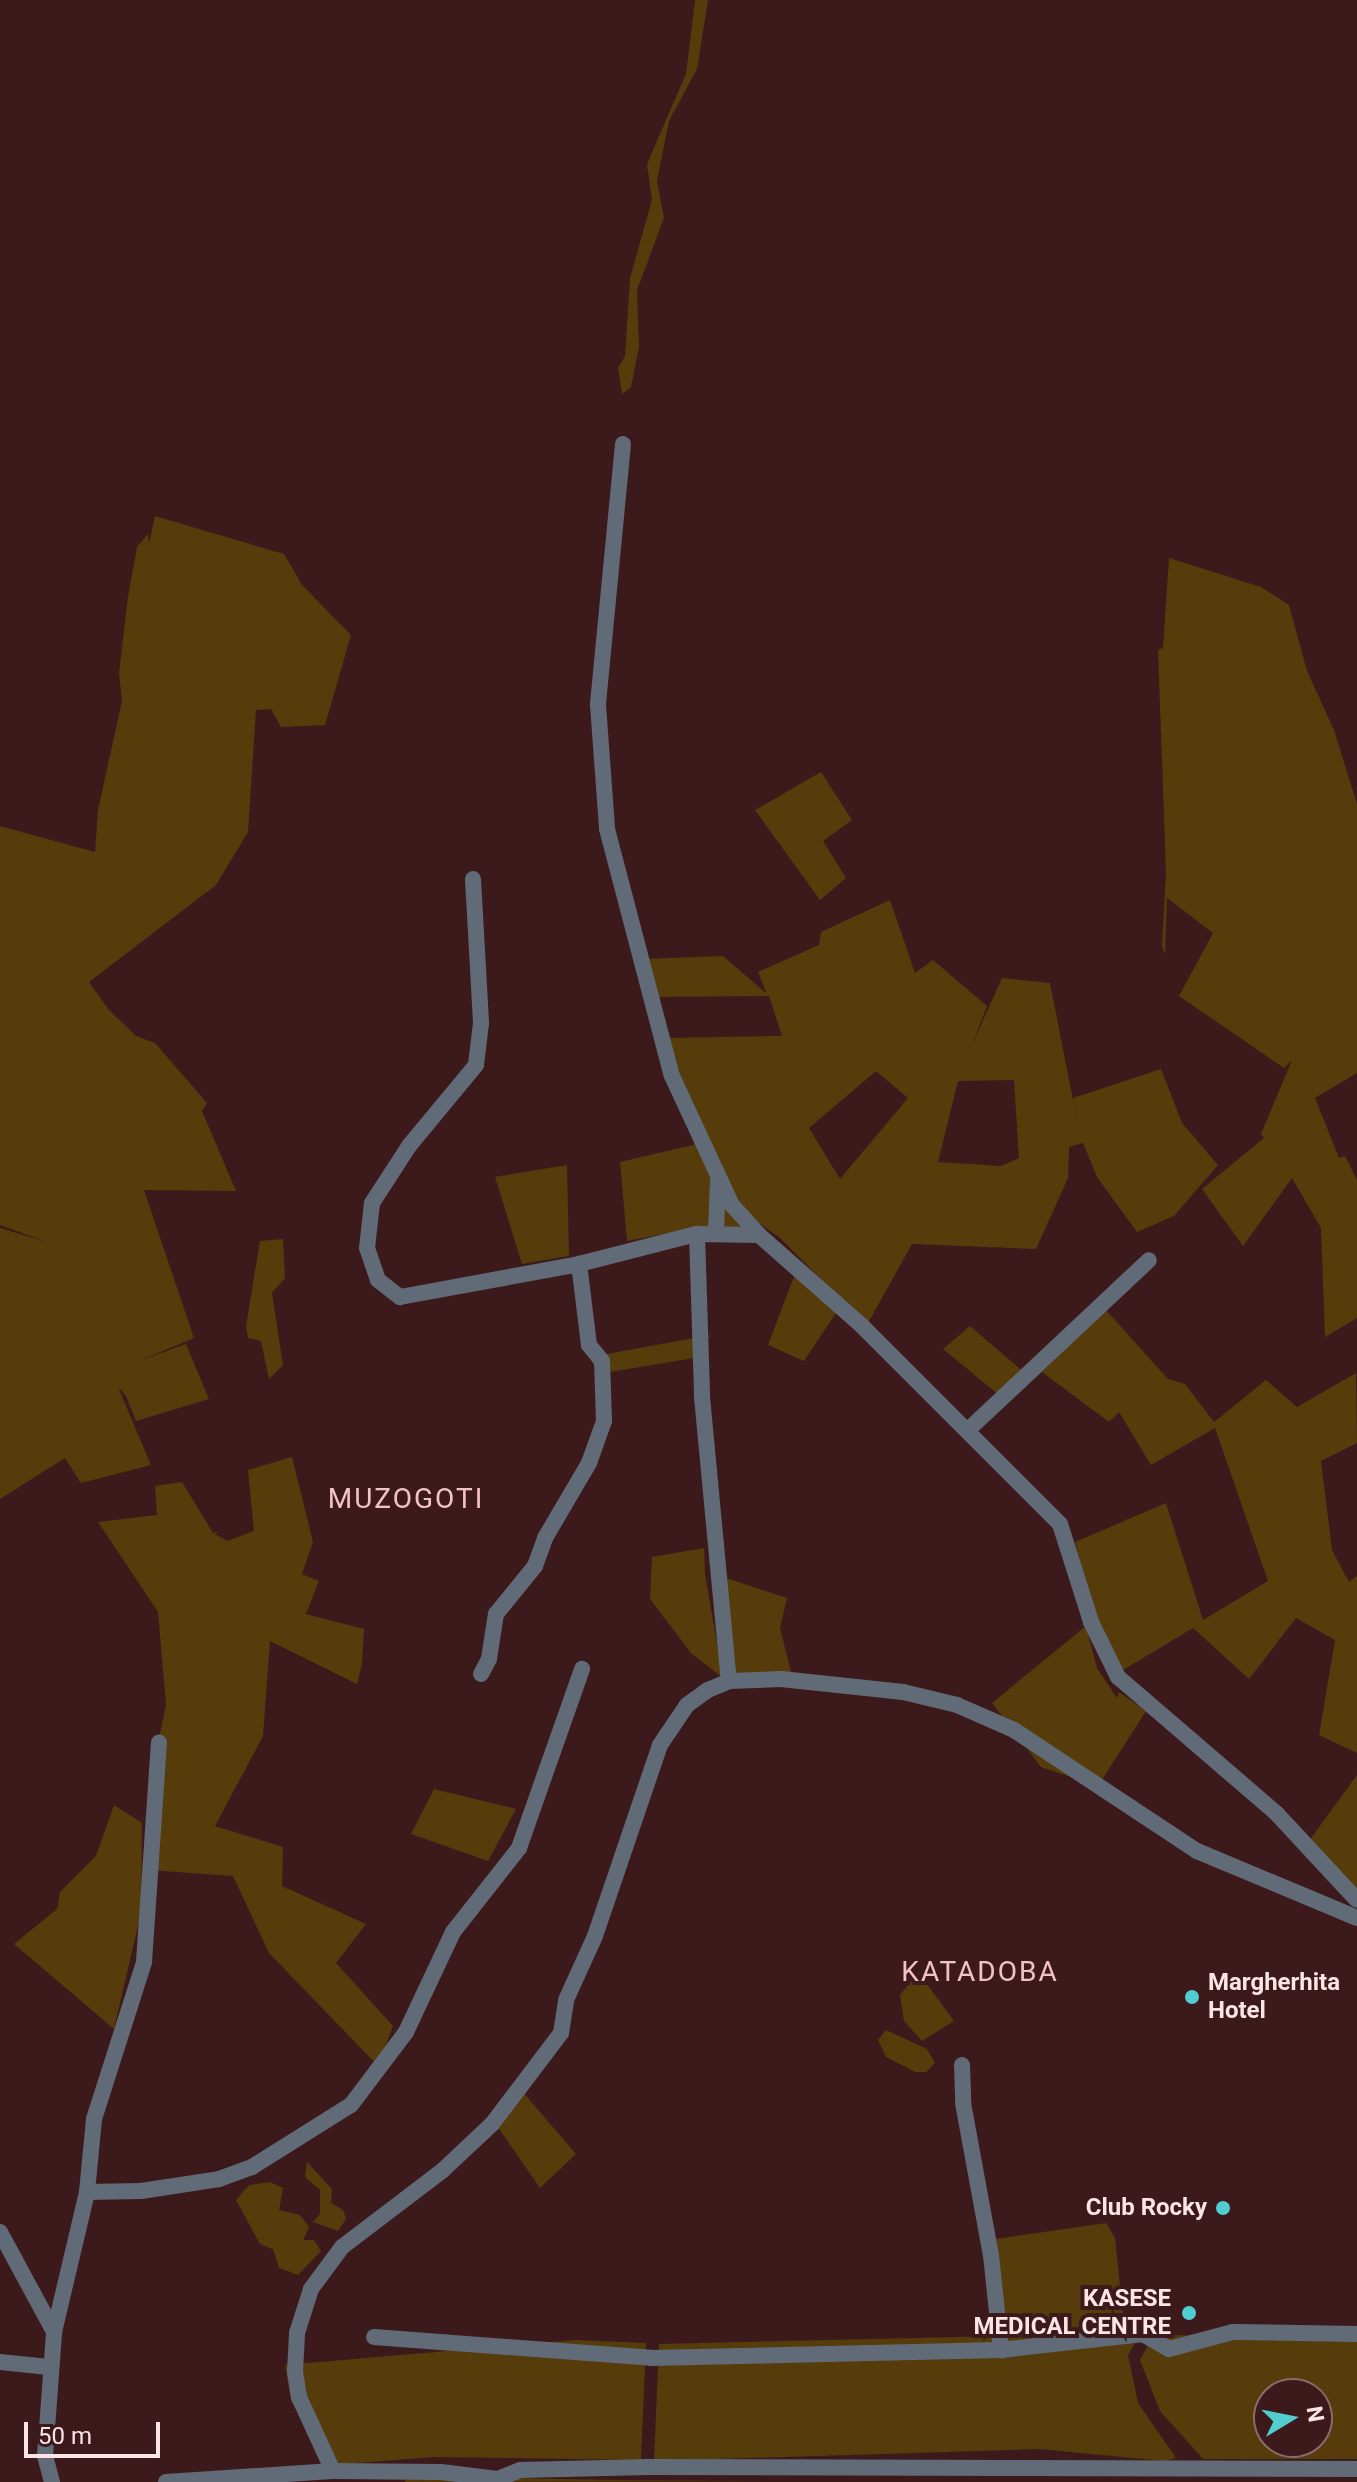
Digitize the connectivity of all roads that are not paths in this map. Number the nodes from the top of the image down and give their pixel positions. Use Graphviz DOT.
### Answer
graph roads {
  1 [pos="623,444"];
  2 [pos="473,879"];
  3 [pos="718,1179"];
  4 [pos="716,1232"];
  5 [pos="697,1234"];
  6 [pos="759,1235"];
  7 [pos="1149,1260"];
  8 [pos="579,1264"];
  9 [pos="968,1430"];
  10 [pos="582,1669"];
  11 [pos="481,1674"];
  12 [pos="729,1681"];
  13 [pos="159,1743"];
  14 [pos="1357,1900"];
  15 [pos="1357,1918"];
  16 [pos="962,2065"];
  17 [pos="87,2192"];
  18 [pos="0,2232"];
  19 [pos="54,2332"];
  20 [pos="1357,2334"];
  21 [pos="374,2337"];
  22 [pos="1001,2350"];
  23 [pos="0,2362"];
  24 [pos="49,2367"];
  25 [pos="1357,2469"];
  26 [pos="340,2475"];
  27 [pos="394,2478"];
  28 [pos="52,2482"];
  29 [pos="166,2482"];
  1 -- 3 [label="street"];
  2 -- 8 [label="street"];
  3 -- 4 [label="street"];
  3 -- 6 [label="street"];
  4 -- 5 [label="street"];
  4 -- 6 [label="street"];
  5 -- 8 [label="street"];
  5 -- 12 [label="street"];
  6 -- 9 [label="street"];
  7 -- 9 [label="street"];
  8 -- 11 [label="street"];
  9 -- 14 [label="street"];
  10 -- 17 [label="street"];
  12 -- 15 [label="street"];
  12 -- 26 [label="street"];
  13 -- 17 [label="street"];
  16 -- 22 [label="street"];
  17 -- 19 [label="street"];
  18 -- 19 [label="street"];
  19 -- 24 [label="street"];
  20 -- 22 [label="street"];
  21 -- 22 [label="street"];
  23 -- 24 [label="street"];
  24 -- 28 [label="street"];
  25 -- 27 [label="street"];
  26 -- 27 [label="street"];
  26 -- 29 [label="street"];
}
